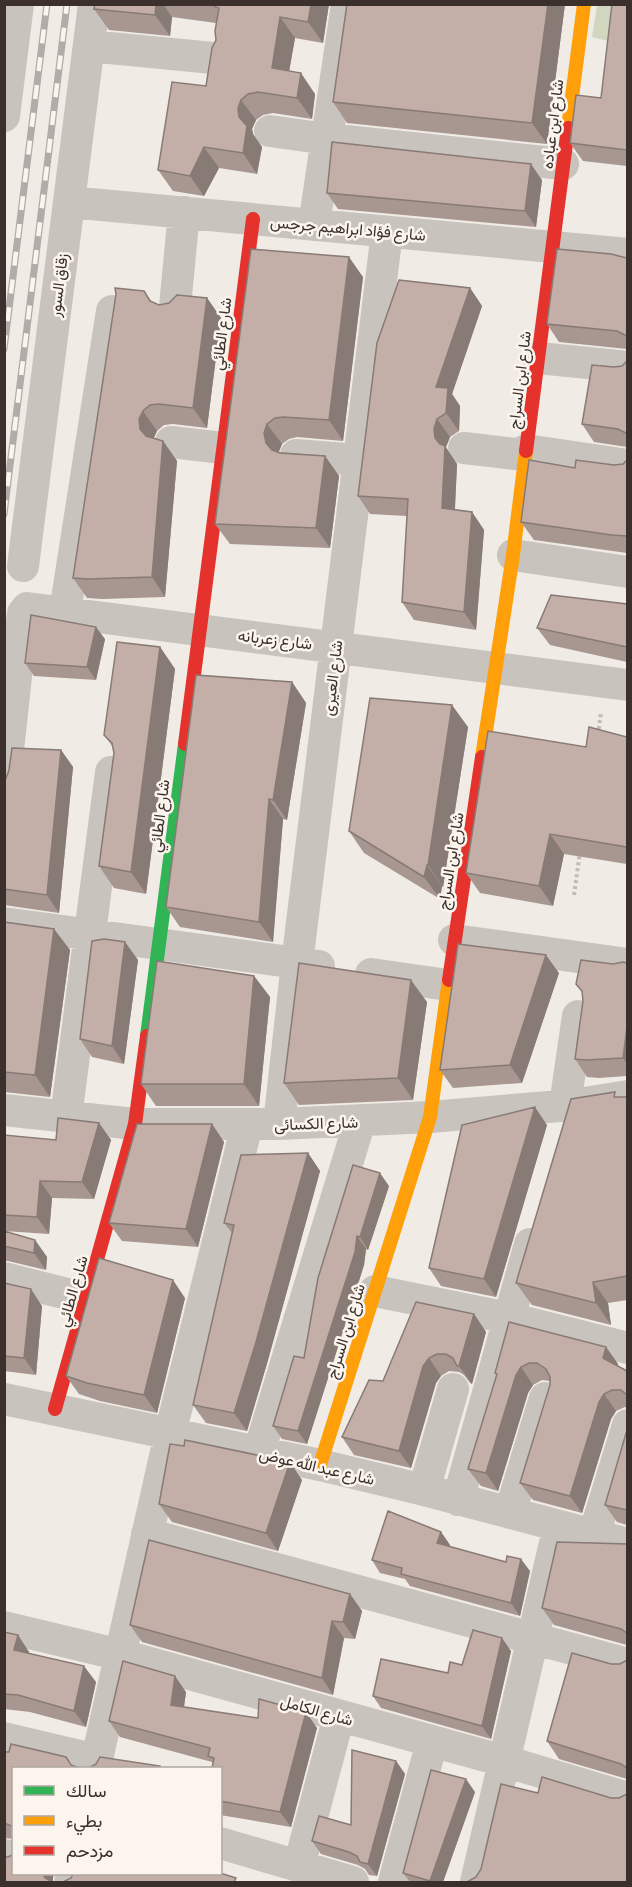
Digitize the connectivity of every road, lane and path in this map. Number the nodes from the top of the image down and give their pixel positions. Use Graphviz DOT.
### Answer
graph roads {
  1 [pos="18,4"];
  2 [pos="94,4"];
  3 [pos="347,4"];
  4 [pos="584,4"];
  5 [pos="89,46"];
  6 [pos="213,58"];
  7 [pos="4,116"];
  8 [pos="270,131"];
  9 [pos="327,139"];
  10 [pos="563,164"];
  11 [pos="69,202"];
  12 [pos="184,212"];
  13 [pos="252,219"];
  14 [pos="314,225"];
  15 [pos="387,232"];
  16 [pos="553,248"];
  17 [pos="627,254"];
  18 [pos="175,307"];
  19 [pos="112,311"];
  20 [pos="538,358"];
  21 [pos="627,367"];
  22 [pos="171,442"];
  23 [pos="464,447"];
  24 [pos="223,448"];
  25 [pos="526,453"];
  26 [pos="296,455"];
  27 [pos="359,460"];
  28 [pos="627,465"];
  29 [pos="513,555"];
  30 [pos="22,566"];
  31 [pos="627,572"];
  32 [pos="65,612"];
  33 [pos="200,630"];
  34 [pos="336,647"];
  35 [pos="496,668"];
  36 [pos="617,683"];
  37 [pos="597,741"];
  38 [pos="111,772"];
  39 [pos="4,786"];
  40 [pos="581,848"];
  41 [pos="574,895"];
  42 [pos="4,922"];
  43 [pos="90,933"];
  44 [pos="454,940"];
  45 [pos="159,944"];
  46 [pos="297,963"];
  47 [pos="627,964"];
  48 [pos="448,985"];
  49 [pos="578,1016"];
  50 [pos="627,1096"];
  51 [pos="568,1105"];
  52 [pos="4,1110"];
  53 [pos="66,1117"];
  54 [pos="430,1117"];
  55 [pos="360,1121"];
  56 [pos="135,1124"];
  57 [pos="279,1124"];
  58 [pos="247,1125"];
  59 [pos="562,1138"];
  60 [pos="538,1217"];
  61 [pos="4,1278"];
  62 [pos="375,1291"];
  63 [pos="87,1299"];
  64 [pos="509,1317"];
  65 [pos="627,1348"];
  66 [pos="453,1389"];
  67 [pos="545,1398"];
  68 [pos="4,1399"];
  69 [pos="55,1409"];
  70 [pos="170,1434"];
  71 [pos="626,1438"];
  72 [pos="259,1452"];
  73 [pos="320,1465"];
  74 [pos="424,1490"];
  75 [pos="458,1500"];
  76 [pos="510,1513"];
  77 [pos="559,1526"];
  78 [pos="147,1534"];
  79 [pos="594,1535"];
  80 [pos="627,1544"];
  81 [pos="4,1627"];
  82 [pos="533,1637"];
  83 [pos="121,1655"];
  84 [pos="627,1664"];
  85 [pos="339,1716"];
  86 [pos="4,1738"];
  87 [pos="432,1742"];
  88 [pos="504,1761"];
  89 [pos="96,1764"];
  90 [pos="627,1798"];
  91 [pos="222,1844"];
  92 [pos="299,1866"];
  93 [pos="353,1882"];
  94 [pos="394,1882"];
  95 [pos="476,1882"];
  1 -- 7 [label="street"];
  2 -- 5 [label="street, زقاق السور"];
  3 -- 9 [label="street"];
  4 -- 10 [label="street, شارع ابن عباده"];
  5 -- 6 [label="street"];
  5 -- 11 [label="street, زقاق السور"];
  8 -- 9 [label="street"];
  9 -- 10 [label="street"];
  9 -- 14 [label="street"];
  10 -- 16 [label="street, شارع ابن عباده"];
  11 -- 12 [label="street, شارع فؤاد ابراهيم جرجس"];
  11 -- 30 [label="street, زقاق السور"];
  12 -- 13 [label="street, شارع فؤاد ابراهيم جرجس"];
  12 -- 18 [label="street"];
  13 -- 14 [label="street, شارع فؤاد ابراهيم جرجس"];
  13 -- 24 [label="street, شارع الطائي"];
  14 -- 15 [label="street, شارع فؤاد ابراهيم جرجس"];
  15 -- 16 [label="street, شارع فؤاد ابراهيم جرجس"];
  15 -- 27 [label="street, شارع العيرى"];
  16 -- 17 [label="street, شارع فؤاد ابراهيم جرجس"];
  16 -- 20 [label="street, شارع ابن السراج"];
  19 -- 32 [label="street"];
  20 -- 21 [label="street"];
  20 -- 25 [label="street, شارع ابن السراج"];
  22 -- 24 [label="street"];
  23 -- 25 [label="street"];
  24 -- 33 [label="street, شارع الطائي"];
  25 -- 28 [label="street"];
  25 -- 29 [label="street, شارع ابن السراج"];
  26 -- 27 [label="street"];
  27 -- 34 [label="street, شارع العيرى"];
  29 -- 31 [label="street"];
  29 -- 35 [label="street, شارع ابن السراج"];
  32 -- 33 [label="street, شارع زعربانه"];
  32 -- 39 [label="street, شارع زعربانه"];
  33 -- 34 [label="street, شارع زعربانه"];
  33 -- 45 [label="street, شارع الطائي"];
  34 -- 35 [label="street, شارع زعربانه"];
  34 -- 46 [label="street, شارع العيرى"];
  35 -- 36 [label="street, شارع زعربانه"];
  35 -- 44 [label="street, شارع ابن السراج"];
  36 -- 37 [label="path"];
  38 -- 43 [label="street"];
  40 -- 41 [label="path"];
  42 -- 43 [label="street"];
  43 -- 45 [label="street"];
  43 -- 53 [label="street"];
  44 -- 47 [label="street"];
  44 -- 48 [label="street, شارع ابن السراج"];
  45 -- 46 [label="street"];
  45 -- 56 [label="street, شارع الطائي"];
  46 -- 48 [label="street"];
  46 -- 57 [label="street, شارع العيرى"];
  48 -- 54 [label="street, شارع ابن السراج"];
  49 -- 51 [label="street"];
  50 -- 51 [label="street, شارع الكسائى"];
  51 -- 54 [label="street, شارع الكسائى"];
  51 -- 59 [label="street"];
  52 -- 53 [label="street, شارع الكسائى"];
  53 -- 56 [label="street, شارع الكسائى"];
  54 -- 55 [label="street, شارع الكسائى"];
  54 -- 62 [label="street, شارع ابن السراج"];
  55 -- 57 [label="street, شارع الكسائى"];
  55 -- 72 [label="street"];
  56 -- 58 [label="street, شارع الكسائى"];
  56 -- 63 [label="street, شارع الطائي"];
  57 -- 58 [label="street, شارع الكسائى"];
  58 -- 70 [label="street"];
  60 -- 64 [label="street"];
  61 -- 63 [label="street"];
  62 -- 64 [label="street"];
  62 -- 73 [label="street, شارع ابن السراج"];
  63 -- 69 [label="street, شارع الطائي"];
  64 -- 65 [label="street"];
  64 -- 75 [label="street"];
  66 -- 74 [label="street"];
  67 -- 76 [label="street"];
  68 -- 69 [label="street, شارع عبد الله عوض"];
  69 -- 70 [label="street, شارع عبد الله عوض"];
  70 -- 72 [label="street, شارع عبد الله عوض"];
  70 -- 78 [label="street"];
  71 -- 79 [label="street"];
  72 -- 73 [label="street, شارع عبد الله عوض"];
  73 -- 74 [label="street, شارع عبد الله عوض"];
  74 -- 75 [label="street, شارع عبد الله عوض"];
  75 -- 76 [label="street, شارع عبد الله عوض"];
  76 -- 77 [label="street, شارع عبد الله عوض"];
  77 -- 79 [label="street, شارع عبد الله عوض"];
  77 -- 82 [label="street"];
  78 -- 82 [label="street"];
  78 -- 83 [label="street"];
  79 -- 80 [label="street, شارع عبد الله عوض"];
  81 -- 83 [label="street, شارع الكامل"];
  82 -- 84 [label="street"];
  82 -- 88 [label="street"];
  83 -- 85 [label="street, شارع الكامل"];
  83 -- 89 [label="street"];
  85 -- 87 [label="street, شارع الكامل"];
  85 -- 92 [label="street"];
  86 -- 89 [label="street"];
  87 -- 88 [label="street, شارع الكامل"];
  87 -- 94 [label="street"];
  88 -- 90 [label="street, شارع الكامل"];
  88 -- 95 [label="street"];
  91 -- 92 [label="street"];
  92 -- 93 [label="street"];
}
